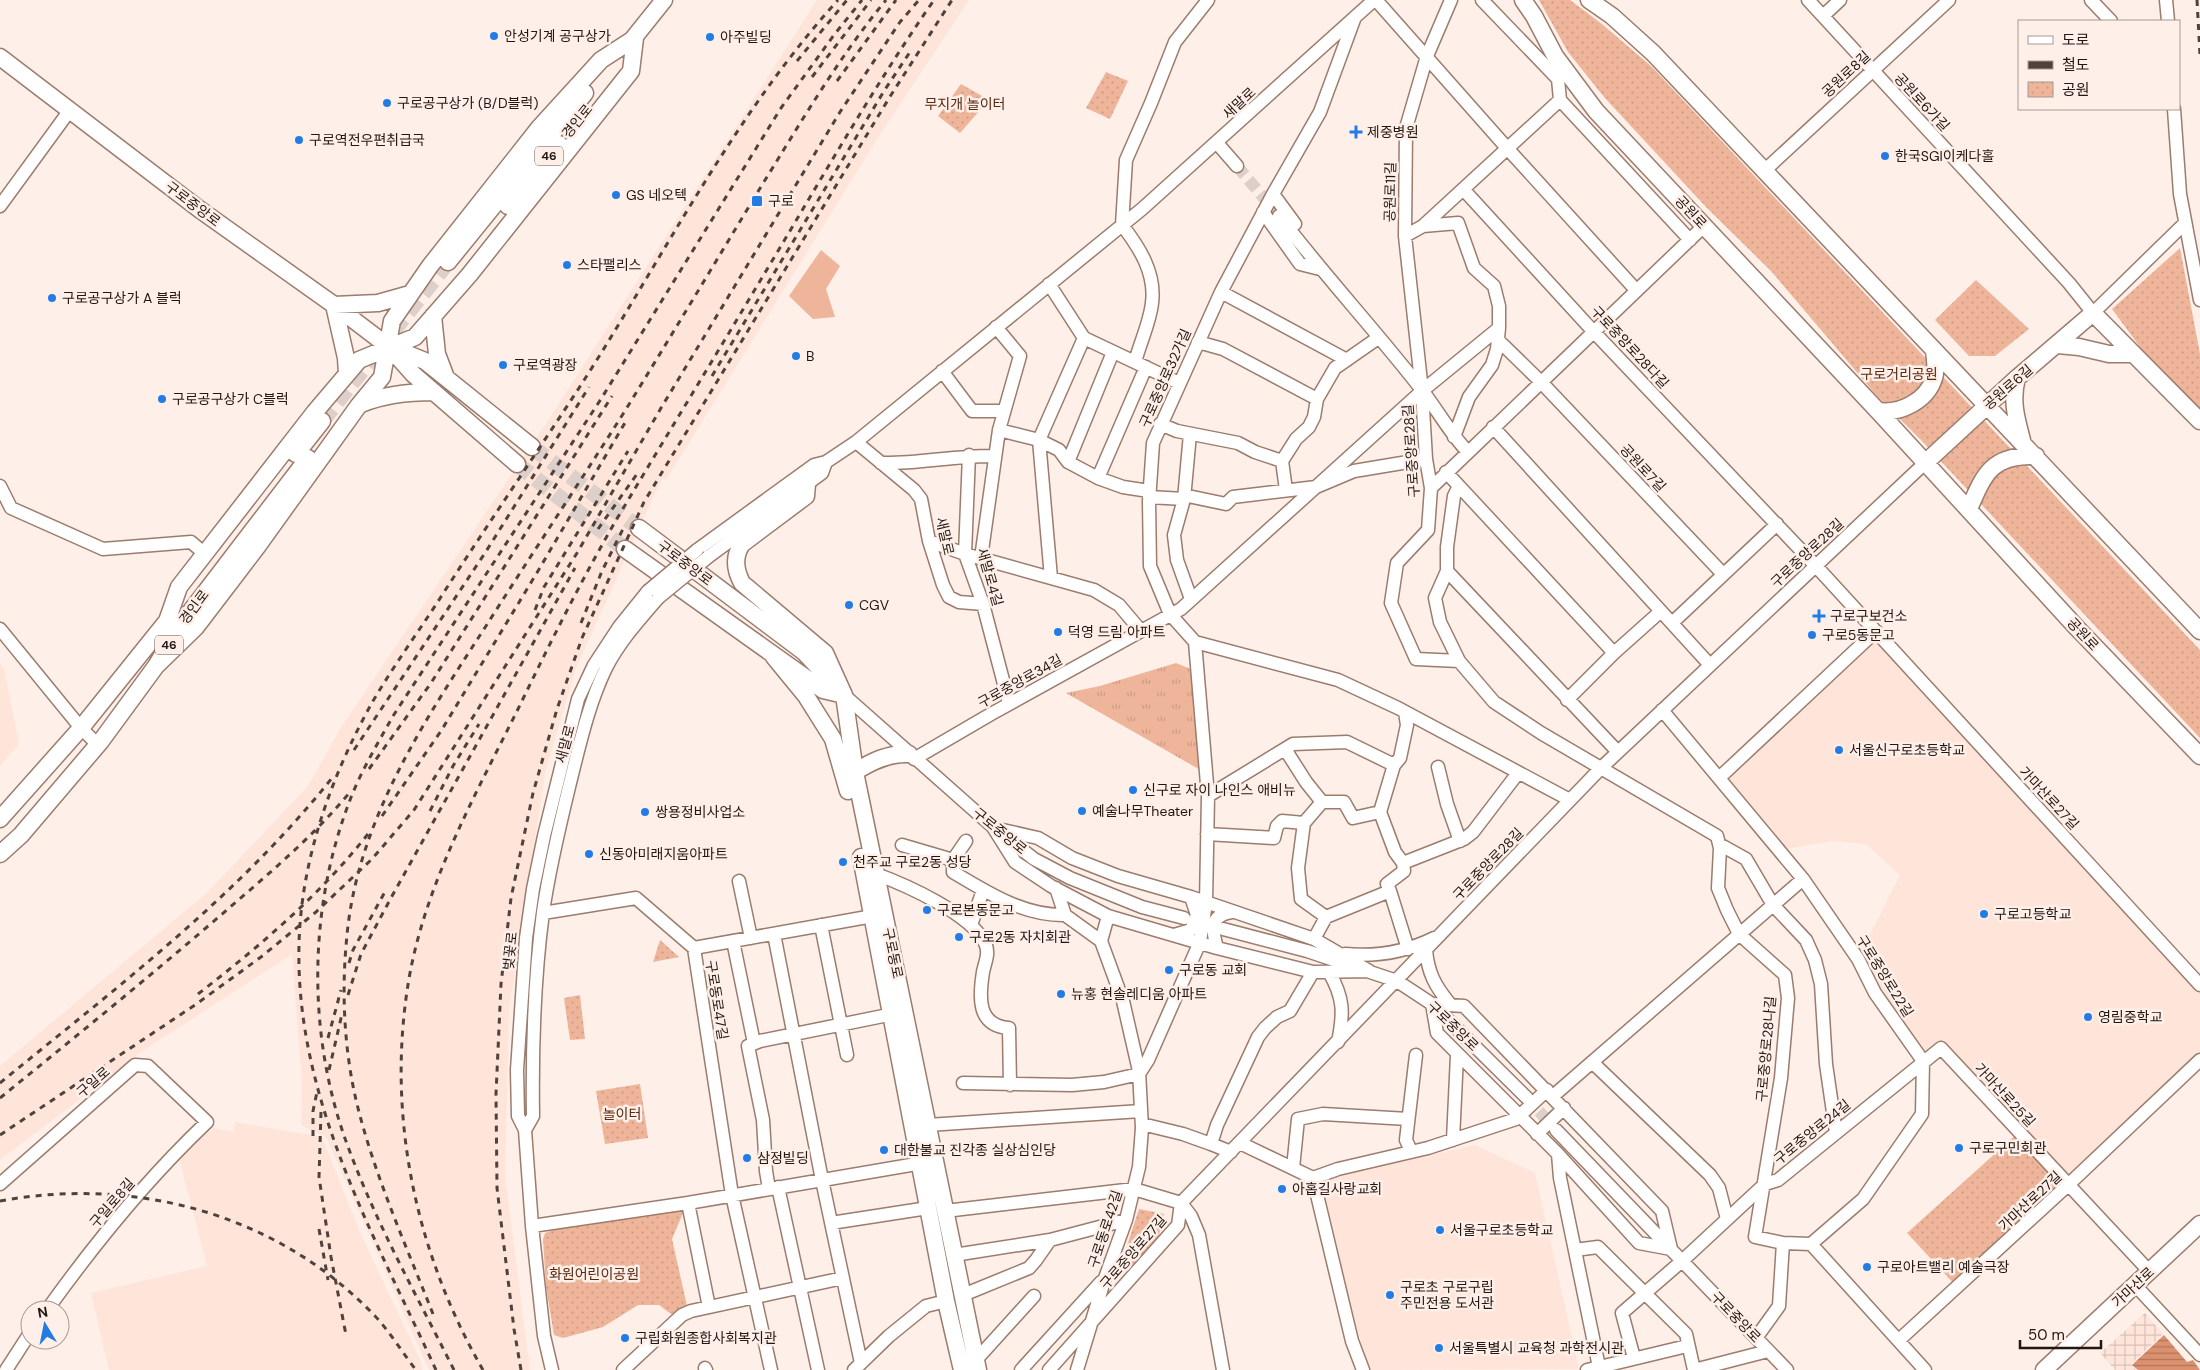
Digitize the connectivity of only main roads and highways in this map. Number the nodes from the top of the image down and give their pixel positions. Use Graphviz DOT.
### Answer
graph roads {
  1 [pos="664,0"];
  2 [pos="1523,0"];
  3 [pos="1590,0"];
  4 [pos="635,38"];
  5 [pos="0,57"];
  6 [pos="452,266"];
  7 [pos="410,294"];
  8 [pos="334,305"];
  9 [pos="433,316"];
  10 [pos="2058,345"];
  11 [pos="388,346"];
  12 [pos="1934,351"];
  13 [pos="2133,354"];
  14 [pos="347,374"];
  15 [pos="446,377"];
  16 [pos="2017,378"];
  17 [pos="434,392"];
  18 [pos="359,405"];
  19 [pos="1988,405"];
  20 [pos="1878,411"];
  21 [pos="2200,421"];
  22 [pos="2022,442"];
  23 [pos="532,447"];
  24 [pos="2036,456"];
  25 [pos="1925,463"];
  26 [pos="517,464"];
  27 [pos="808,484"];
  28 [pos="1969,509"];
  29 [pos="639,528"];
  30 [pos="625,549"];
  31 [pos="166,624"];
  32 [pos="2200,631"];
  33 [pos="774,657"];
  34 [pos="156,666"];
  35 [pos="844,695"];
  36 [pos="911,756"];
  37 [pos="2200,756"];
  38 [pos="850,764"];
  39 [pos="0,819"];
  40 [pos="0,854"];
  41 [pos="927,1162"];
  42 [pos="2200,1224"];
  43 [pos="977,1365"];
  44 [pos="962,1370"];
  45 [pos="2044,1370"];
  1 -- 4 [label="main road, 경인로 / 46"];
  2 -- 20 [label="main road, 공원로"];
  3 -- 12 [label="main road"];
  4 -- 6 [label="main road, 경인로 / 46"];
  4 -- 7 [label="main road"];
  4 -- 9 [label="main road"];
  5 -- 8 [label="main road, 구로중앙로"];
  7 -- 8 [label="main road"];
  7 -- 11 [label="main road"];
  8 -- 11 [label="main road, 구로중앙로"];
  8 -- 14 [label="main road"];
  9 -- 11 [label="main road"];
  9 -- 15 [label="main road"];
  10 -- 13 [label="main road"];
  10 -- 13 [label="main road, 공원로6길"];
  10 -- 16 [label="main road, 공원로6길"];
  11 -- 14 [label="main road"];
  11 -- 15 [label="main road, 구로중앙로"];
  11 -- 17 [label="main road, 구로중앙로"];
  11 -- 18 [label="main road"];
  12 -- 19 [label="main road"];
  12 -- 20 [label="main road"];
  13 -- 21 [label="main road"];
  14 -- 31 [label="main road"];
  15 -- 23 [label="main road, 구로중앙로"];
  16 -- 19 [label="main road, 공원로6길"];
  16 -- 22 [label="main road"];
  17 -- 18 [label="main road"];
  17 -- 26 [label="main road, 구로중앙로"];
  18 -- 34 [label="main road"];
  19 -- 22 [label="main road"];
  19 -- 25 [label="main road, 공원로6길"];
  20 -- 25 [label="main road, 공원로"];
  22 -- 24 [label="main road"];
  24 -- 28 [label="main road"];
  24 -- 32 [label="main road"];
  25 -- 28 [label="main road, 공원로"];
  27 -- 35 [label="main road, 구로동로"];
  28 -- 37 [label="main road, 공원로"];
  29 -- 35 [label="main road, 구로중앙로, bridge"];
  30 -- 33 [label="main road, 구로중앙로, bridge"];
  31 -- 34 [label="main road, 경인로 / 46"];
  31 -- 39 [label="main road, 경인로 / 46"];
  33 -- 35 [label="main road, 구로중앙로"];
  33 -- 38 [label="main road, 구로동로"];
  34 -- 40 [label="main road, 경인로 / 46"];
  35 -- 38 [label="main road, 구로동로"];
  36 -- 38 [label="main road"];
  38 -- 41 [label="main road, 구로동로"];
  38 -- 41 [label="main road, 구로동로"];
  41 -- 43 [label="main road, 구로동로"];
  41 -- 44 [label="main road, 구로동로"];
  42 -- 45 [label="main road, 가마산로"];
}
